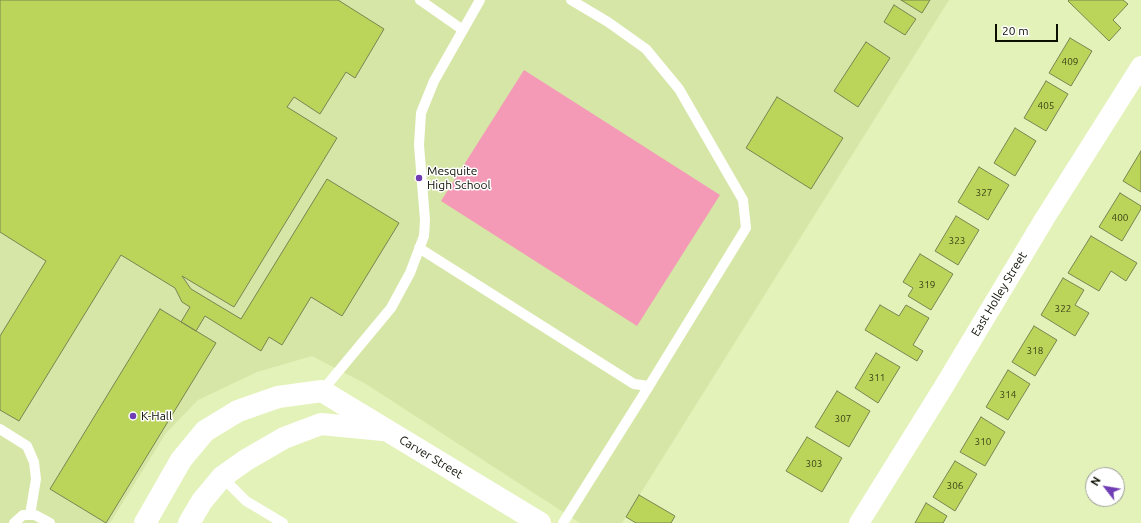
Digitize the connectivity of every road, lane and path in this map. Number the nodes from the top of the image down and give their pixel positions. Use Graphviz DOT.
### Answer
graph roads {
  1 [pos="420,0"];
  2 [pos="480,0"];
  3 [pos="571,0"];
  4 [pos="463,30"];
  5 [pos="1141,66"];
  6 [pos="419,248"];
  7 [pos="648,386"];
  8 [pos="322,391"];
  9 [pos="0,429"];
  10 [pos="388,430"];
  11 [pos="222,477"];
  12 [pos="30,515"];
  13 [pos="14,523"];
  14 [pos="50,523"];
  15 [pos="145,523"];
  16 [pos="189,523"];
  17 [pos="283,523"];
  18 [pos="540,523"];
  19 [pos="564,523"];
  20 [pos="859,523"];
  1 -- 4 [label="lane"];
  2 -- 4 [label="lane"];
  3 -- 7 [label="lane"];
  4 -- 6 [label="lane"];
  5 -- 20 [label="street, East Holley Street"];
  6 -- 7 [label="lane"];
  6 -- 8 [label="lane"];
  7 -- 19 [label="lane"];
  8 -- 10 [label="street, Carver Street"];
  8 -- 15 [label="street"];
  9 -- 12 [label="lane"];
  10 -- 11 [label="street"];
  10 -- 18 [label="street, Carver Street"];
  11 -- 16 [label="street"];
  11 -- 17 [label="lane"];
  12 -- 13 [label="lane"];
  12 -- 14 [label="lane"];
}
